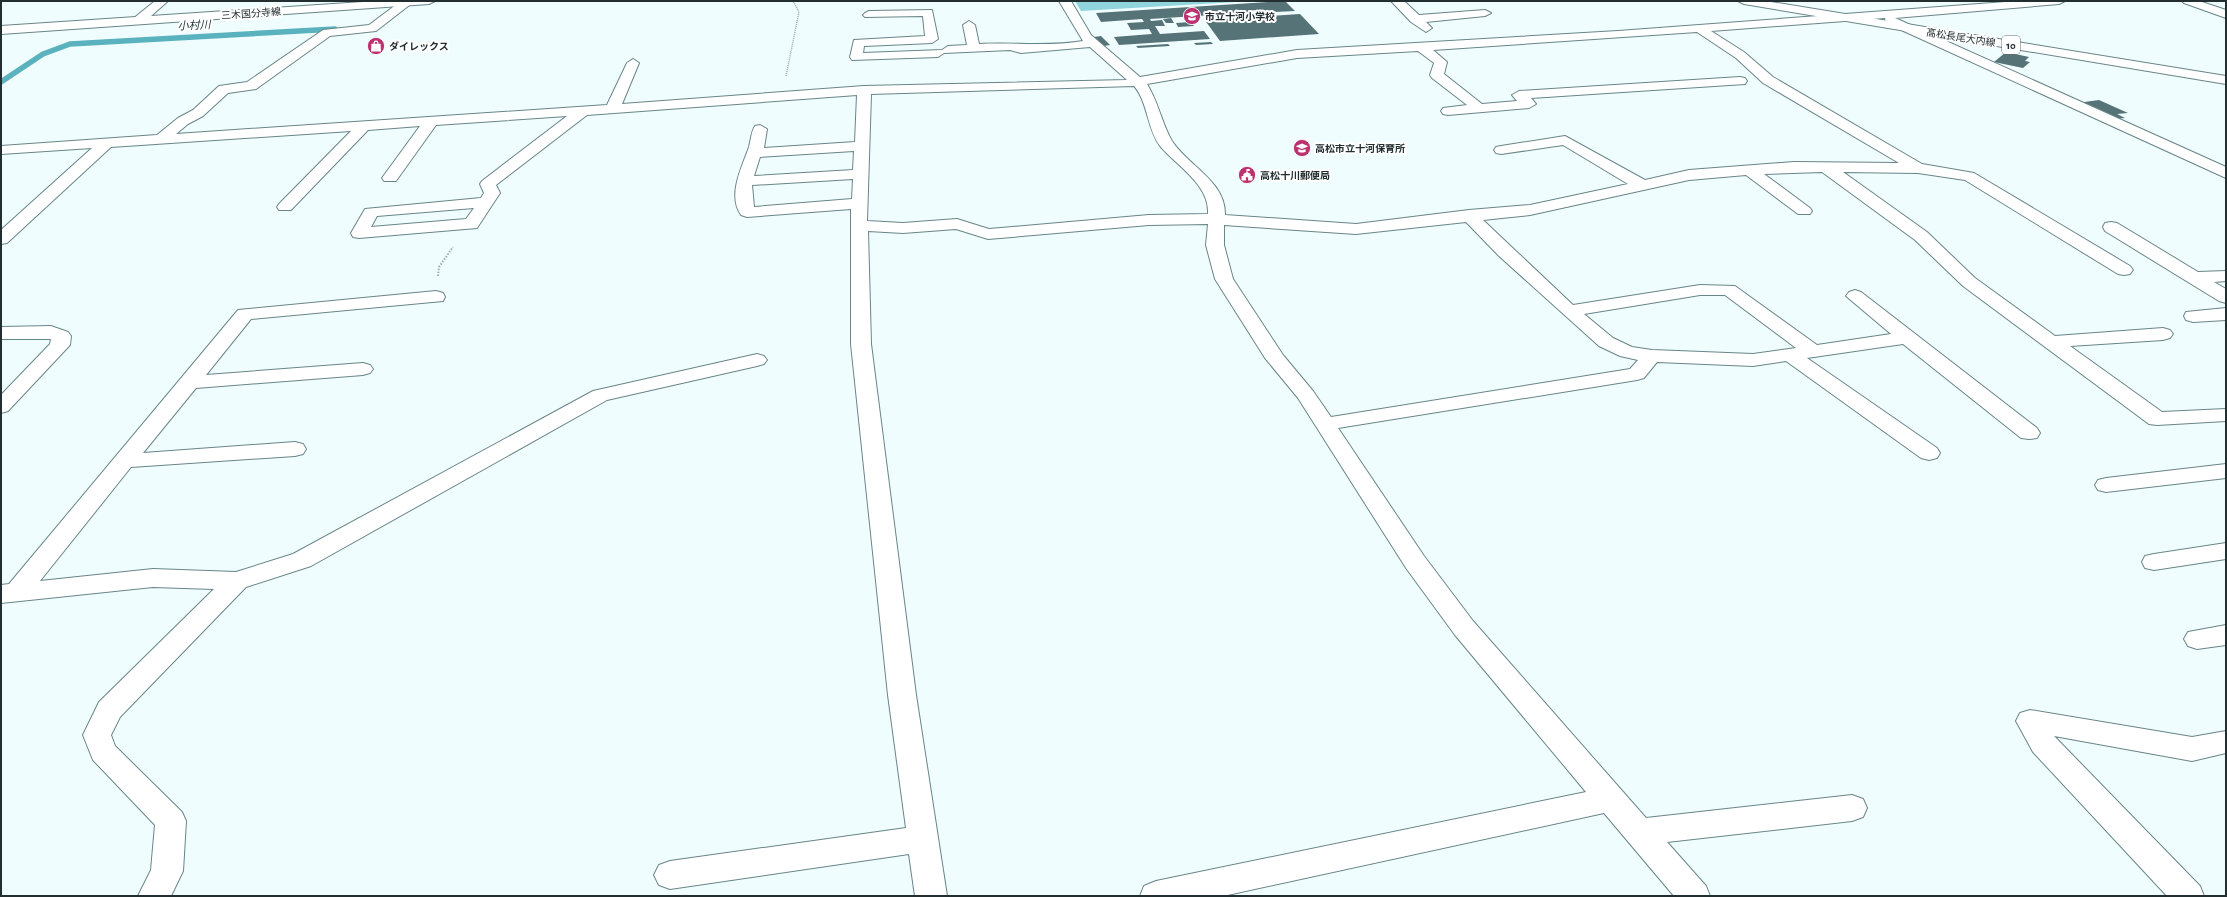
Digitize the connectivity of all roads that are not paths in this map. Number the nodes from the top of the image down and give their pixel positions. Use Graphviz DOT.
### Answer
graph roads {
  1 [pos="162,1"];
  2 [pos="429,1"];
  3 [pos="1065,1"];
  4 [pos="1397,1"];
  5 [pos="1744,1"];
  6 [pos="1789,1"];
  7 [pos="1907,1"];
  8 [pos="2059,1"];
  9 [pos="2188,1"];
  10 [pos="406,2"];
  11 [pos="1934,12"];
  12 [pos="1485,13"];
  13 [pos="2226,14"];
  14 [pos="869,15"];
  15 [pos="1882,16"];
  16 [pos="1839,17"];
  17 [pos="1415,19"];
  18 [pos="138,21"];
  19 [pos="969,26"];
  20 [pos="1907,28"];
  21 [pos="1700,29"];
  22 [pos="1,30"];
  23 [pos="1092,42"];
  24 [pos="1446,44"];
  25 [pos="1420,46"];
  26 [pos="974,48"];
  27 [pos="856,57"];
  28 [pos="633,63"];
  29 [pos="2226,72"];
  30 [pos="2226,80"];
  31 [pos="1740,81"];
  32 [pos="856,82"];
  33 [pos="1138,82"];
  34 [pos="613,108"];
  35 [pos="1479,108"];
  36 [pos="584,110"];
  37 [pos="1448,111"];
  38 [pos="432,122"];
  39 [pos="364,126"];
  40 [pos="760,129"];
  41 [pos="161,139"];
  42 [pos="107,143"];
  43 [pos="862,146"];
  44 [pos="1,150"];
  45 [pos="1502,150"];
  46 [pos="755,153"];
  47 [pos="1826,168"];
  48 [pos="1918,168"];
  49 [pos="1749,170"];
  50 [pos="2226,173"];
  51 [pos="861,174"];
  52 [pos="390,178"];
  53 [pos="746,181"];
  54 [pos="1642,185"];
  55 [pos="486,202"];
  56 [pos="860,203"];
  57 [pos="285,207"];
  58 [pos="1804,211"];
  59 [pos="1469,215"];
  60 [pos="1217,219"];
  61 [pos="859,226"];
  62 [pos="2111,227"];
  63 [pos="1,239"];
  64 [pos="2124,270"];
  65 [pos="2226,276"];
  66 [pos="2195,278"];
  67 [pos="1855,296"];
  68 [pos="436,297"];
  69 [pos="2226,297"];
  70 [pos="1569,311"];
  71 [pos="2226,314"];
  72 [pos="2193,316"];
  73 [pos="1,334"];
  74 [pos="2163,334"];
  75 [pos="1908,337"];
  76 [pos="2051,342"];
  77 [pos="1813,351"];
  78 [pos="1790,355"];
  79 [pos="1652,356"];
  80 [pos="757,360"];
  81 [pos="363,370"];
  82 [pos="189,382"];
  83 [pos="1,407"];
  84 [pos="2226,415"];
  85 [pos="1324,424"];
  86 [pos="2029,433"];
  87 [pos="295,449"];
  88 [pos="1929,453"];
  89 [pos="125,461"];
  90 [pos="2226,471"];
  91 [pos="2106,485"];
  92 [pos="2226,551"];
  93 [pos="2154,562"];
  94 [pos="237,581"];
  95 [pos="9,593"];
  96 [pos="2226,635"];
  97 [pos="2197,639"];
  98 [pos="2226,742"];
  99 [pos="1611,799"];
  100 [pos="1852,808"];
  101 [pos="1639,832"];
  102 [pos="923,840"];
  103 [pos="670,875"];
  104 [pos="1208,891"];
  105 [pos="154,896"];
  106 [pos="931,896"];
  107 [pos="1156,896"];
  108 [pos="1694,896"];
  109 [pos="2188,896"];
  1 -- 18 [label="street"];
  2 -- 10 [label="street, 三木国分寺線"];
  3 -- 23 [label="street"];
  4 -- 17 [label="street"];
  5 -- 16 [label="street, 高松長尾大内線 / 10"];
  6 -- 15 [label="street, 高松長尾大内線 / 10"];
  7 -- 11 [label="street"];
  8 -- 11 [label="street"];
  9 -- 13 [label="street"];
  10 -- 18 [label="street, 三木国分寺線"];
  10 -- 41 [label="street"];
  11 -- 15 [label="street"];
  12 -- 17 [label="street"];
  14 -- 27 [label="street"];
  15 -- 16 [label="street"];
  15 -- 20 [label="street"];
  15 -- 29 [label="street, 高松長尾大内線 / 10"];
  16 -- 20 [label="street, 高松長尾大内線 / 10"];
  16 -- 21 [label="street"];
  17 -- 24 [label="street"];
  18 -- 22 [label="street, 三木国分寺線"];
  19 -- 26 [label="street"];
  20 -- 30 [label="street, 高松長尾大内線 / 10"];
  20 -- 50 [label="street"];
  21 -- 24 [label="street"];
  21 -- 48 [label="street"];
  23 -- 26 [label="street"];
  23 -- 33 [label="street"];
  24 -- 25 [label="street"];
  25 -- 33 [label="street"];
  25 -- 35 [label="street"];
  26 -- 27 [label="street"];
  27 -- 32 [label="street"];
  28 -- 34 [label="street"];
  31 -- 35 [label="street"];
  32 -- 33 [label="street"];
  32 -- 34 [label="street"];
  32 -- 43 [label="street"];
  33 -- 60 [label="street"];
  34 -- 36 [label="street"];
  35 -- 37 [label="street"];
  36 -- 38 [label="street"];
  36 -- 55 [label="street"];
  38 -- 39 [label="street"];
  38 -- 52 [label="street"];
  39 -- 41 [label="street"];
  39 -- 57 [label="street"];
  40 -- 46 [label="street"];
  41 -- 42 [label="street"];
  42 -- 44 [label="street"];
  42 -- 63 [label="street"];
  43 -- 46 [label="street"];
  43 -- 51 [label="street"];
  45 -- 54 [label="street"];
  46 -- 53 [label="street"];
  47 -- 48 [label="street"];
  47 -- 49 [label="street"];
  47 -- 76 [label="street"];
  48 -- 64 [label="street"];
  49 -- 54 [label="street"];
  49 -- 58 [label="street"];
  51 -- 53 [label="street"];
  51 -- 56 [label="street"];
  53 -- 56 [label="street"];
  54 -- 59 [label="street"];
  55 -- 55 [label="street"];
  56 -- 61 [label="street"];
  59 -- 60 [label="street"];
  59 -- 70 [label="street"];
  60 -- 61 [label="street"];
  60 -- 85 [label="street"];
  61 -- 102 [label="street"];
  62 -- 66 [label="street"];
  65 -- 66 [label="street"];
  66 -- 69 [label="street"];
  67 -- 75 [label="street"];
  68 -- 82 [label="street"];
  70 -- 77 [label="street"];
  70 -- 79 [label="street"];
  71 -- 72 [label="street"];
  73 -- 83 [label="street"];
  74 -- 76 [label="street"];
  75 -- 77 [label="street"];
  75 -- 86 [label="street"];
  76 -- 84 [label="street"];
  77 -- 78 [label="street"];
  78 -- 79 [label="street"];
  78 -- 88 [label="street"];
  79 -- 85 [label="street"];
  80 -- 94 [label="street"];
  81 -- 82 [label="street"];
  82 -- 89 [label="street"];
  85 -- 99 [label="street"];
  87 -- 89 [label="street"];
  89 -- 95 [label="street"];
  90 -- 91 [label="street"];
  92 -- 93 [label="street"];
  94 -- 95 [label="street"];
  94 -- 105 [label="street"];
  96 -- 97 [label="street"];
  98 -- 109 [label="street"];
  99 -- 101 [label="street"];
  99 -- 104 [label="street"];
  100 -- 101 [label="street"];
  101 -- 108 [label="street"];
  102 -- 103 [label="street"];
  102 -- 106 [label="street"];
  104 -- 107 [label="street"];
}
